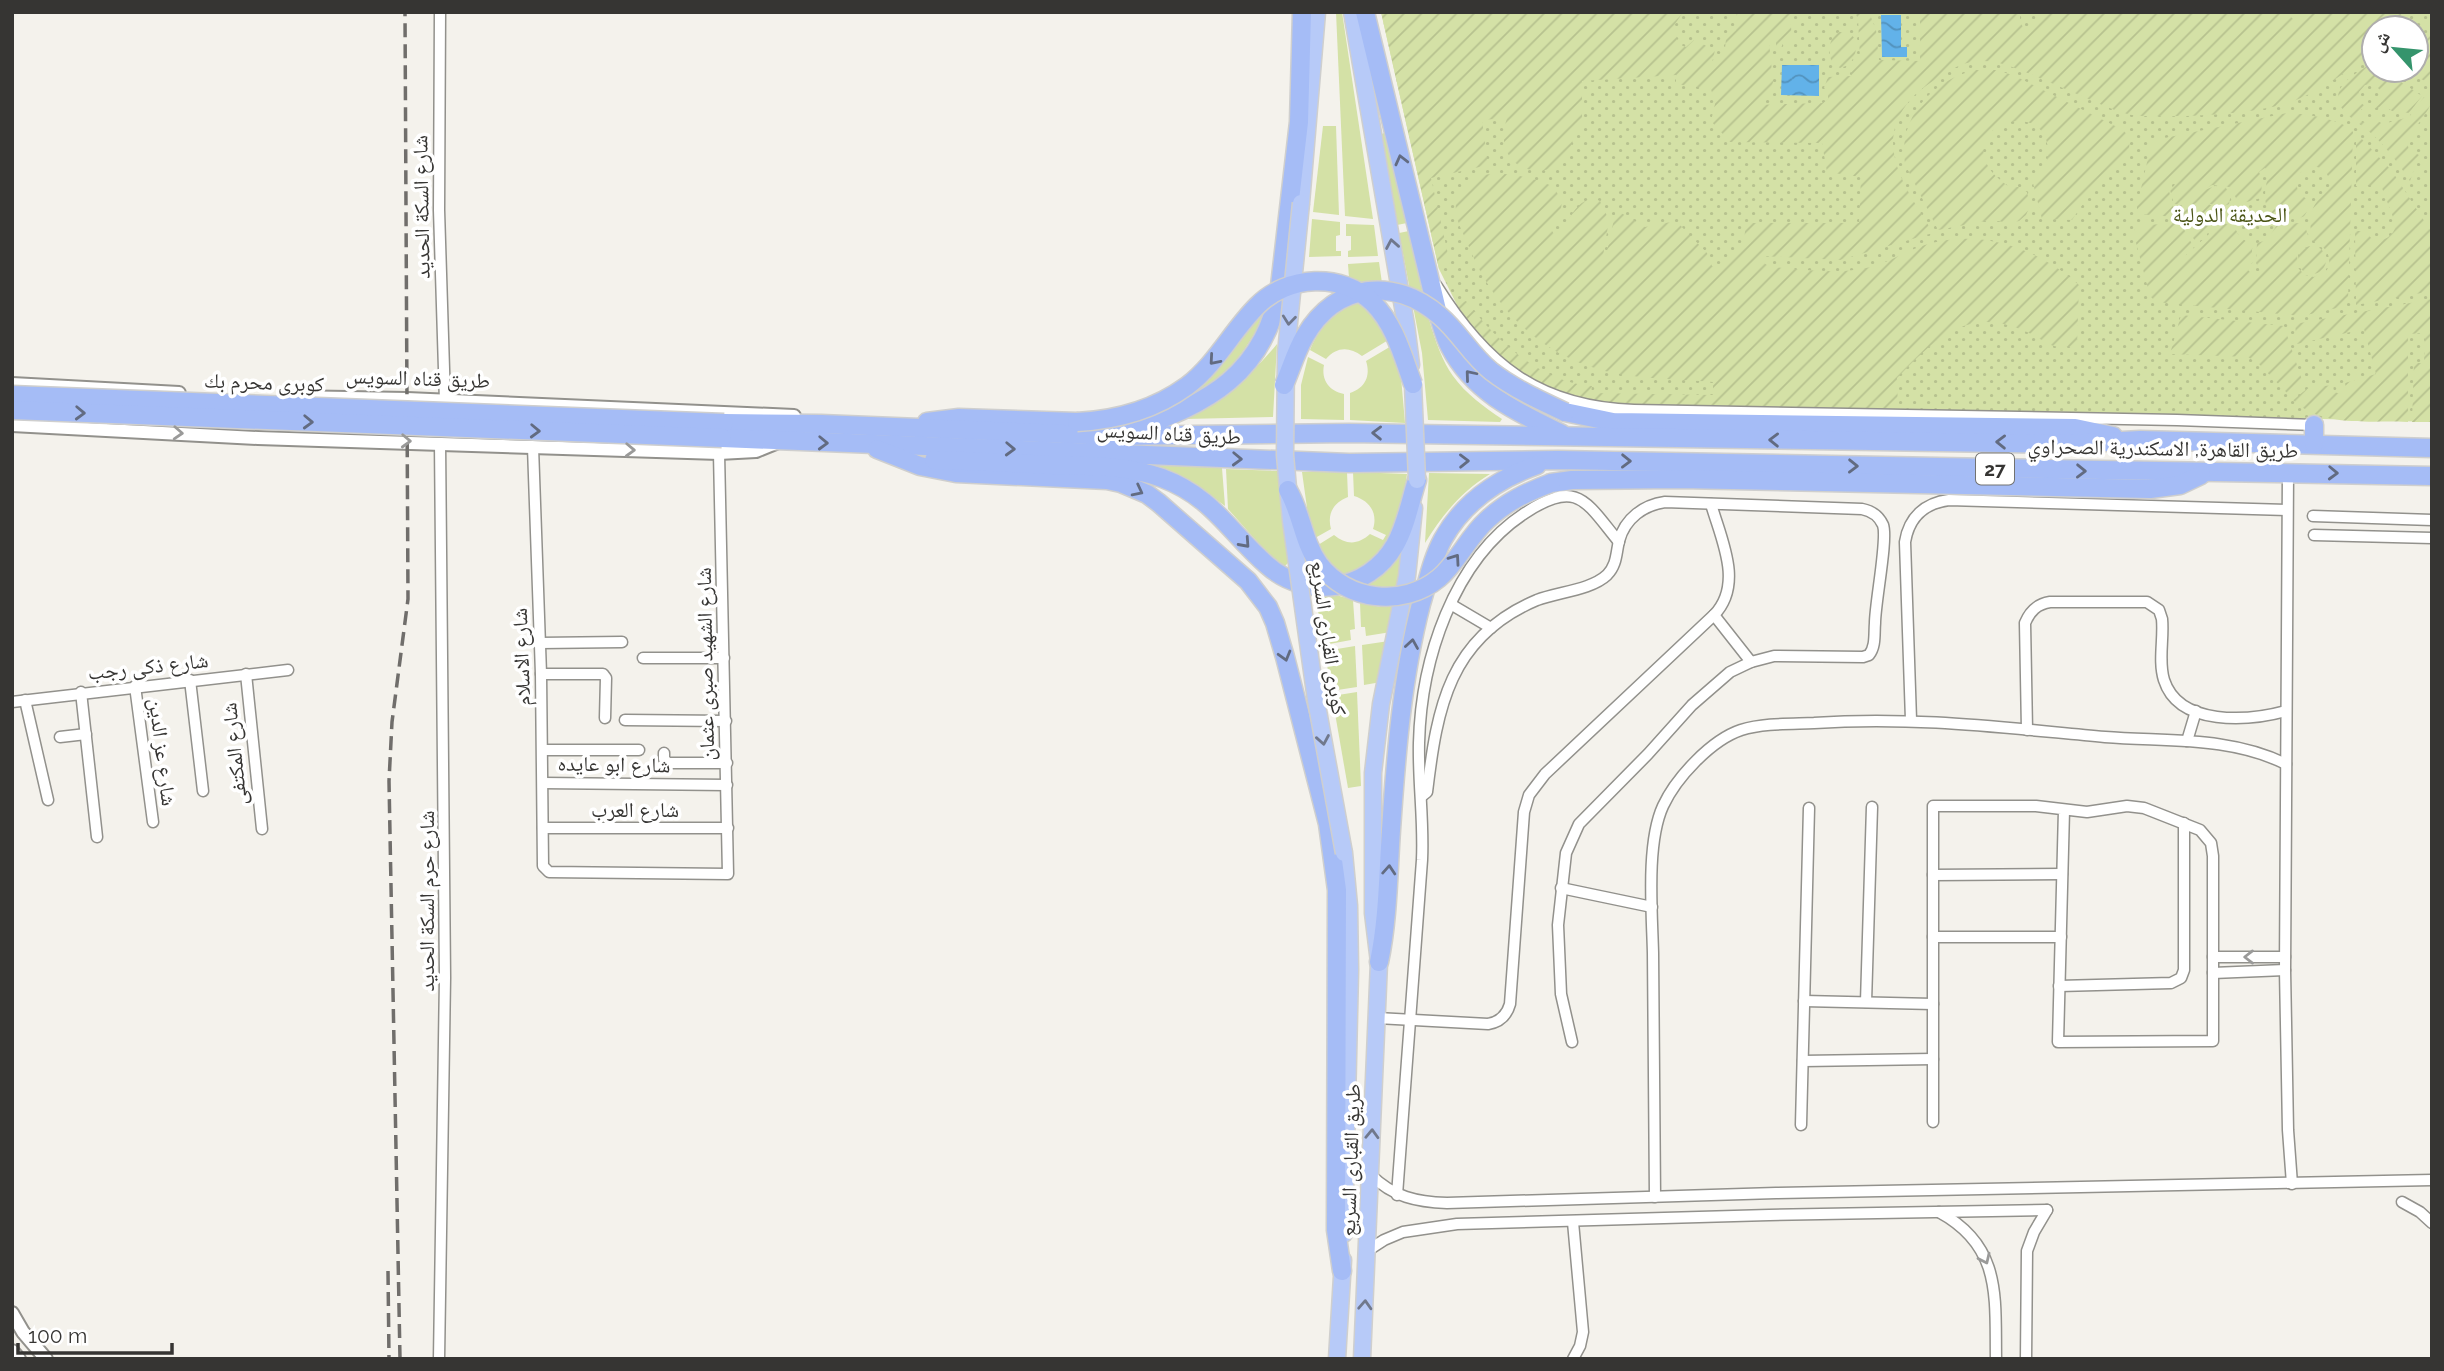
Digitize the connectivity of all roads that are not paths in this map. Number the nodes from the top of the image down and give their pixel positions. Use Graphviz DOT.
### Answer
graph roads {
  1 [pos="440,12"];
  2 [pos="1302,12"];
  3 [pos="1317,12"];
  4 [pos="1352,12"];
  5 [pos="1365,12"];
  6 [pos="1427,271"];
  7 [pos="12,384"];
  8 [pos="1413,384"];
  9 [pos="1284,385"];
  10 [pos="12,395"];
  11 [pos="444,401"];
  12 [pos="12,410"];
  13 [pos="12,425"];
  14 [pos="821,425"];
  15 [pos="2314,425"];
  16 [pos="903,428"];
  17 [pos="1112,436"];
  18 [pos="1568,437"];
  19 [pos="721,438"];
  20 [pos="2126,440"];
  21 [pos="439,443"];
  22 [pos="2314,444"];
  23 [pos="868,445"];
  24 [pos="533,447"];
  25 [pos="2432,448"];
  26 [pos="903,460"];
  27 [pos="1558,460"];
  28 [pos="2288,472"];
  29 [pos="2204,473"];
  30 [pos="2432,476"];
  31 [pos="1417,480"];
  32 [pos="1287,491"];
  33 [pos="1711,504"];
  34 [pos="2287,510"];
  35 [pos="2313,516"];
  36 [pos="2432,520"];
  37 [pos="2314,535"];
  38 [pos="2432,538"];
  39 [pos="1619,541"];
  40 [pos="1452,605"];
  41 [pos="1714,615"];
  42 [pos="1491,628"];
  43 [pos="622,642"];
  44 [pos="540,643"];
  45 [pos="643,657"];
  46 [pos="724,658"];
  47 [pos="1751,662"];
  48 [pos="288,670"];
  49 [pos="246,674"];
  50 [pos="541,674"];
  51 [pos="190,680"];
  52 [pos="135,686"];
  53 [pos="81,692"];
  54 [pos="25,700"];
  55 [pos="12,702"];
  56 [pos="2196,711"];
  57 [pos="2286,711"];
  58 [pos="606,718"];
  59 [pos="625,720"];
  60 [pos="1911,720"];
  61 [pos="726,721"];
  62 [pos="2027,730"];
  63 [pos="86,734"];
  64 [pos="60,737"];
  65 [pos="2187,741"];
  66 [pos="543,750"];
  67 [pos="639,750"];
  68 [pos="664,753"];
  69 [pos="727,763"];
  70 [pos="2286,764"];
  71 [pos="543,783"];
  72 [pos="727,785"];
  73 [pos="204,790"];
  74 [pos="1422,796"];
  75 [pos="48,800"];
  76 [pos="1872,807"];
  77 [pos="1808,808"];
  78 [pos="2064,810"];
  79 [pos="153,822"];
  80 [pos="2184,823"];
  81 [pos="543,828"];
  82 [pos="728,828"];
  83 [pos="262,829"];
  84 [pos="97,837"];
  85 [pos="543,866"];
  86 [pos="2062,874"];
  87 [pos="1933,875"];
  88 [pos="1561,888"];
  89 [pos="1652,907"];
  90 [pos="1933,937"];
  91 [pos="2061,937"];
  92 [pos="2213,957"];
  93 [pos="2286,957"];
  94 [pos="1379,962"];
  95 [pos="2286,970"];
  96 [pos="2213,973"];
  97 [pos="2059,986"];
  98 [pos="1804,1001"];
  99 [pos="1867,1002"];
  100 [pos="1933,1003"];
  101 [pos="1377,1018"];
  102 [pos="1409,1019"];
  103 [pos="1572,1042"];
  104 [pos="1933,1059"];
  105 [pos="1802,1061"];
  106 [pos="1933,1122"];
  107 [pos="1801,1125"];
  108 [pos="1371,1175"];
  109 [pos="2432,1180"];
  110 [pos="2292,1184"];
  111 [pos="1397,1195"];
  112 [pos="1655,1197"];
  113 [pos="2402,1202"];
  114 [pos="1939,1212"];
  115 [pos="1573,1222"];
  116 [pos="2432,1223"];
  117 [pos="1367,1251"];
  118 [pos="1342,1270"];
  119 [pos="12,1312"];
  120 [pos="12,1352"];
  121 [pos="18,1359"];
  122 [pos="46,1359"];
  123 [pos="439,1359"];
  124 [pos="1337,1359"];
  125 [pos="1362,1359"];
  126 [pos="1573,1359"];
  127 [pos="1996,1359"];
  128 [pos="2026,1359"];
  1 -- 11 [label="street, شارع السكة الحديد"];
  2 -- 17 [label="highway"];
  3 -- 9 [label="highway, كوبرى القبارى السريع, one-way, bridge"];
  8 -- 4 [label="highway, كوبرى القبارى السريع, one-way, bridge"];
  6 -- 5 [label="highway, one-way"];
  6 -- 15 [label="street"];
  18 -- 6 [label="highway, one-way"];
  7 -- 11 [label="street, طريق قناه السويس"];
  8 -- 16 [label="highway, one-way, bridge"];
  8 -- 31 [label="highway, كوبرى القبارى السريع, bridge"];
  9 -- 20 [label="highway, bridge"];
  9 -- 32 [label="highway, كوبرى القبارى السريع, bridge"];
  10 -- 19 [label="highway, كوبرى محرم بك, bridge"];
  11 -- 14 [label="street, طريق قناه السويس"];
  12 -- 19 [label="highway, كوبرى محرم بك, one-way, bridge"];
  13 -- 21 [label="street, طريق قناه السويس, one-way"];
  14 -- 16 [label="highway, طريق قناه السويس"];
  14 -- 19 [label="highway, طريق قناه السويس"];
  15 -- 22 [label="highway"];
  16 -- 17 [label="highway, طريق قناه السويس"];
  18 -- 17 [label="highway, طريق قناه السويس, one-way"];
  20 -- 18 [label="highway, طريق القاهرة, الاسكندرية الصحراوي / 27, one-way"];
  19 -- 23 [label="highway, طريق قناه السويس, one-way"];
  24 -- 19 [label="street, طريق قناه السويس, one-way"];
  19 -- 46 [label="street, شارع الشهيد صبرى عثمان"];
  20 -- 22 [label="highway, طريق القاهرة, الاسكندرية الصحراوي / 27"];
  21 -- 24 [label="street, طريق قناه السويس"];
  21 -- 123 [label="street, شارع حرم السكة الحديد"];
  22 -- 25 [label="highway, طريق القاهرة, الاسكندرية الصحراوي / 27"];
  23 -- 26 [label="highway"];
  23 -- 27 [label="highway, طريق قناه السويس, one-way"];
  24 -- 44 [label="street, شارع الاسلام"];
  26 -- 31 [label="highway, one-way, bridge"];
  26 -- 118 [label="highway, one-way"];
  27 -- 29 [label="highway, طريق القاهرة, الاسكندرية الصحراوي / 27, one-way"];
  94 -- 27 [label="highway, one-way"];
  28 -- 29 [label="highway, طريق القاهرة, الاسكندرية الصحراوي / 27"];
  28 -- 30 [label="highway, طريق القاهرة, الاسكندرية الصحراوي / 27, one-way"];
  28 -- 34 [label="street"];
  32 -- 29 [label="highway, one-way, bridge"];
  31 -- 94 [label="highway, كوبرى القبارى السريع"];
  32 -- 118 [label="highway, كوبرى القبارى السريع, one-way, bridge"];
  33 -- 39 [label="street"];
  33 -- 41 [label="street"];
  33 -- 47 [label="street"];
  34 -- 57 [label="street"];
  34 -- 60 [label="street"];
  35 -- 36 [label="street"];
  37 -- 38 [label="street"];
  39 -- 40 [label="street"];
  39 -- 42 [label="street"];
  40 -- 42 [label="street"];
  40 -- 74 [label="street"];
  41 -- 47 [label="street"];
  41 -- 102 [label="street"];
  42 -- 74 [label="street"];
  43 -- 44 [label="street"];
  44 -- 50 [label="street, شارع الاسلام"];
  45 -- 46 [label="street"];
  46 -- 61 [label="street, شارع الشهيد صبرى عثمان"];
  47 -- 88 [label="street"];
  48 -- 49 [label="street, شارع ذكى رجب"];
  49 -- 51 [label="street, شارع ذكى رجب"];
  49 -- 83 [label="street, شارع المكتفى"];
  50 -- 58 [label="street"];
  50 -- 66 [label="street, شارع الاسلام"];
  51 -- 52 [label="street, شارع ذكى رجب"];
  51 -- 73 [label="street"];
  52 -- 53 [label="street, شارع ذكى رجب"];
  52 -- 79 [label="street, شارع عز الدين"];
  53 -- 54 [label="street, شارع ذكى رجب"];
  53 -- 63 [label="street"];
  54 -- 55 [label="street, شارع ذكى رجب"];
  54 -- 75 [label="street"];
  56 -- 57 [label="street"];
  56 -- 62 [label="street"];
  56 -- 65 [label="street"];
  57 -- 70 [label="street"];
  59 -- 61 [label="street"];
  60 -- 62 [label="street"];
  60 -- 89 [label="street"];
  61 -- 69 [label="street, شارع الشهيد صبرى عثمان"];
  62 -- 65 [label="street"];
  63 -- 64 [label="street"];
  63 -- 84 [label="street"];
  65 -- 70 [label="street"];
  66 -- 67 [label="street"];
  66 -- 71 [label="street, شارع الاسلام"];
  68 -- 69 [label="street"];
  69 -- 72 [label="street, شارع الشهيد صبرى عثمان"];
  70 -- 93 [label="street"];
  71 -- 72 [label="street, شارع ابو عايده"];
  71 -- 81 [label="street, شارع الاسلام"];
  72 -- 82 [label="street, شارع الشهيد صبرى عثمان"];
  74 -- 102 [label="street"];
  76 -- 99 [label="street"];
  77 -- 98 [label="street"];
  78 -- 80 [label="street"];
  78 -- 86 [label="street"];
  78 -- 87 [label="street"];
  80 -- 92 [label="street"];
  80 -- 97 [label="street"];
  81 -- 82 [label="street, شارع العرب"];
  81 -- 85 [label="street, شارع الاسلام"];
  82 -- 85 [label="street, شارع الشهيد صبرى عثمان"];
  86 -- 87 [label="street"];
  86 -- 91 [label="street"];
  87 -- 90 [label="street"];
  88 -- 89 [label="street"];
  88 -- 103 [label="street"];
  89 -- 112 [label="street"];
  90 -- 91 [label="street"];
  90 -- 100 [label="street"];
  91 -- 97 [label="street"];
  93 -- 92 [label="street, one-way"];
  92 -- 96 [label="street"];
  93 -- 95 [label="street"];
  94 -- 101 [label="highway, طريق القبارى السريع"];
  95 -- 96 [label="street"];
  95 -- 110 [label="street"];
  96 -- 97 [label="street"];
  98 -- 99 [label="street"];
  98 -- 105 [label="street"];
  99 -- 100 [label="street"];
  100 -- 104 [label="street"];
  101 -- 102 [label="street"];
  108 -- 101 [label="highway, طريق القبارى السريع, one-way"];
  102 -- 111 [label="street"];
  104 -- 105 [label="street"];
  104 -- 106 [label="street"];
  105 -- 107 [label="street"];
  108 -- 111 [label="street"];
  108 -- 117 [label="highway, طريق القبارى السريع"];
  109 -- 110 [label="street"];
  110 -- 112 [label="street"];
  111 -- 112 [label="street"];
  113 -- 116 [label="street"];
  114 -- 115 [label="street"];
  114 -- 127 [label="street, one-way"];
  114 -- 128 [label="street"];
  115 -- 117 [label="street"];
  115 -- 126 [label="street"];
  125 -- 117 [label="highway, طريق القبارى السريع, one-way"];
  118 -- 124 [label="highway"];
  119 -- 122 [label="street"];
  120 -- 121 [label="main road"];
}
